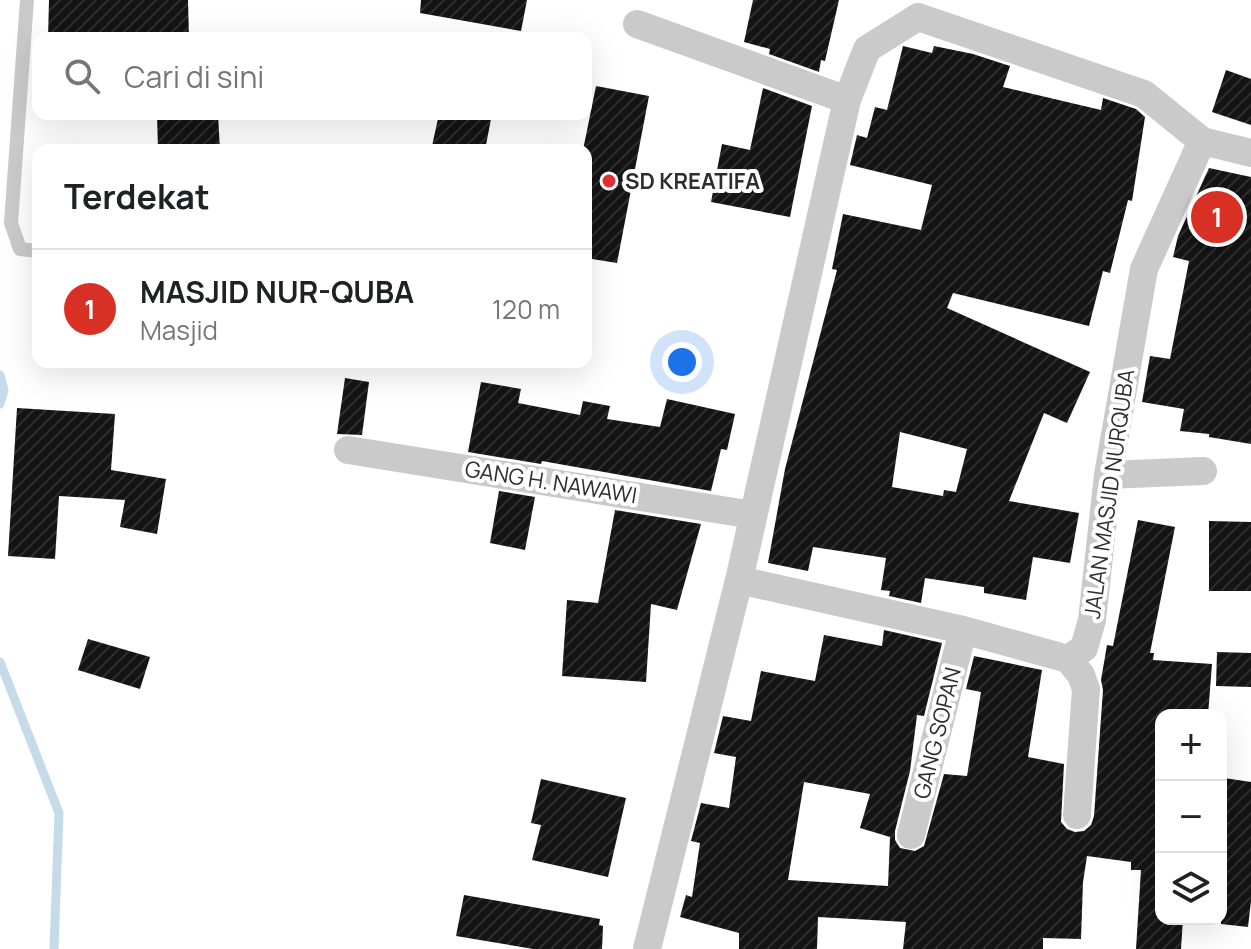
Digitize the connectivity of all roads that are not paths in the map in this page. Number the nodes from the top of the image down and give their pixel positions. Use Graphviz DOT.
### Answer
graph roads {
  1 [pos="27,0"];
  2 [pos="923,8"];
  3 [pos="637,24"];
  4 [pos="847,100"];
  5 [pos="1202,141"];
  6 [pos="1251,153"];
  7 [pos="32,250"];
  8 [pos="348,450"];
  9 [pos="1203,471"];
  10 [pos="1108,475"];
  11 [pos="753,515"];
  12 [pos="739,580"];
  13 [pos="963,630"];
  14 [pos="1068,659"];
  15 [pos="1077,815"];
  16 [pos="911,835"];
  17 [pos="647,949"];
  1 -- 7 [label="lane"];
  2 -- 4 [label="street"];
  2 -- 5 [label="street"];
  3 -- 4 [label="street"];
  4 -- 11 [label="street"];
  5 -- 6 [label="street"];
  5 -- 10 [label="street, JALAN MASJID NURQUBA"];
  8 -- 11 [label="street, GANG H. NAWAWI"];
  9 -- 10 [label="street"];
  10 -- 14 [label="street, JALAN MASJID NURQUBA"];
  11 -- 12 [label="street"];
  12 -- 13 [label="street"];
  12 -- 17 [label="street"];
  13 -- 14 [label="street"];
  13 -- 16 [label="street, GANG SOPAN"];
  14 -- 15 [label="street"];
}
